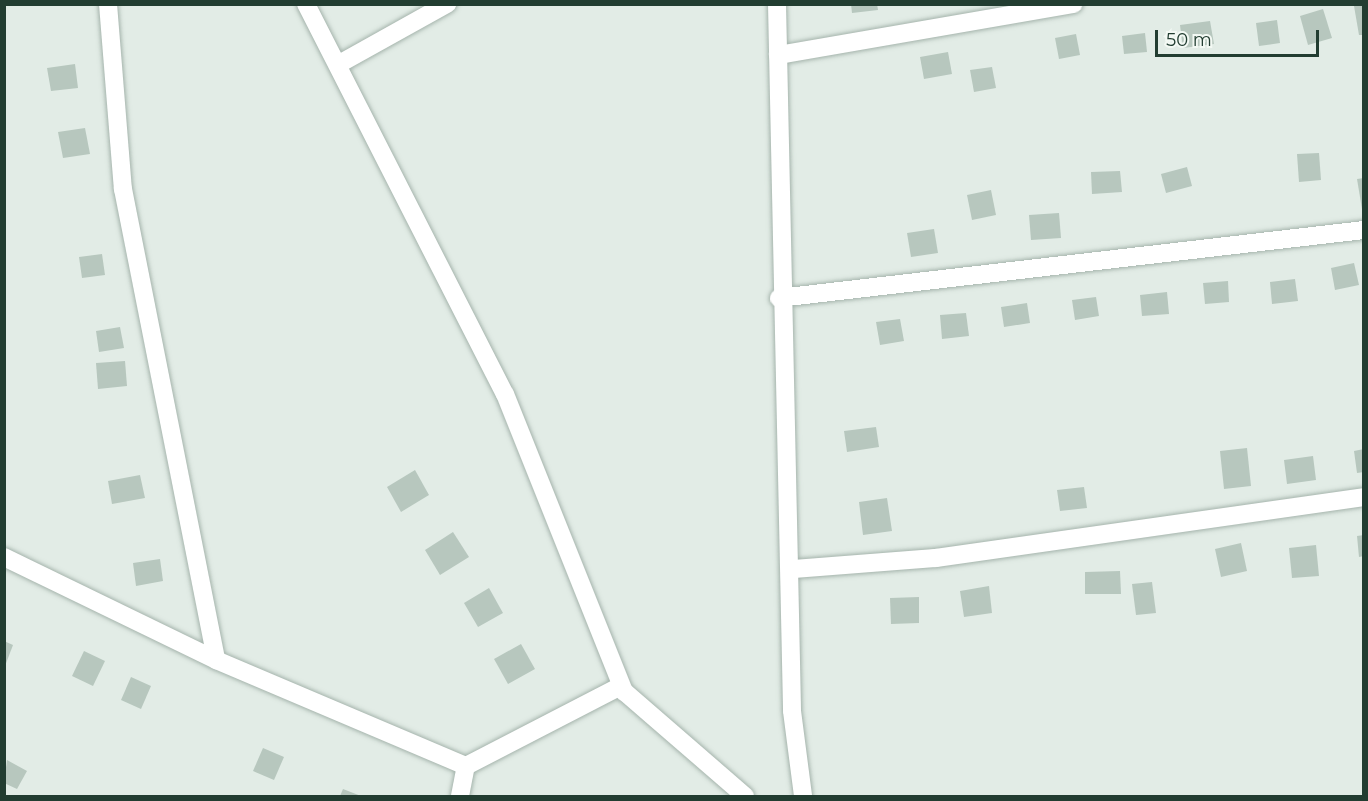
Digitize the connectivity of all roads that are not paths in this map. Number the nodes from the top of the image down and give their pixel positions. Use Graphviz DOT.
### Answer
graph roads {
  1 [pos="108,4"];
  2 [pos="306,4"];
  3 [pos="447,4"];
  4 [pos="777,4"];
  5 [pos="1074,4"];
  6 [pos="777,55"];
  7 [pos="339,64"];
  8 [pos="1364,230"];
  9 [pos="779,298"];
  10 [pos="1364,496"];
  11 [pos="4,557"];
  12 [pos="793,569"];
  13 [pos="216,660"];
  14 [pos="624,692"];
  15 [pos="466,766"];
  16 [pos="460,796"];
  17 [pos="745,796"];
  18 [pos="803,796"];
  1 -- 13 [label="street"];
  2 -- 7 [label="street"];
  3 -- 7 [label="street"];
  4 -- 6 [label="street"];
  5 -- 6 [label="street"];
  6 -- 9 [label="street"];
  7 -- 14 [label="street"];
  8 -- 9 [label="street"];
  9 -- 12 [label="street"];
  10 -- 12 [label="street"];
  11 -- 13 [label="street"];
  12 -- 18 [label="street"];
  13 -- 15 [label="street"];
  14 -- 15 [label="street"];
  14 -- 17 [label="street"];
  15 -- 16 [label="street"];
}
